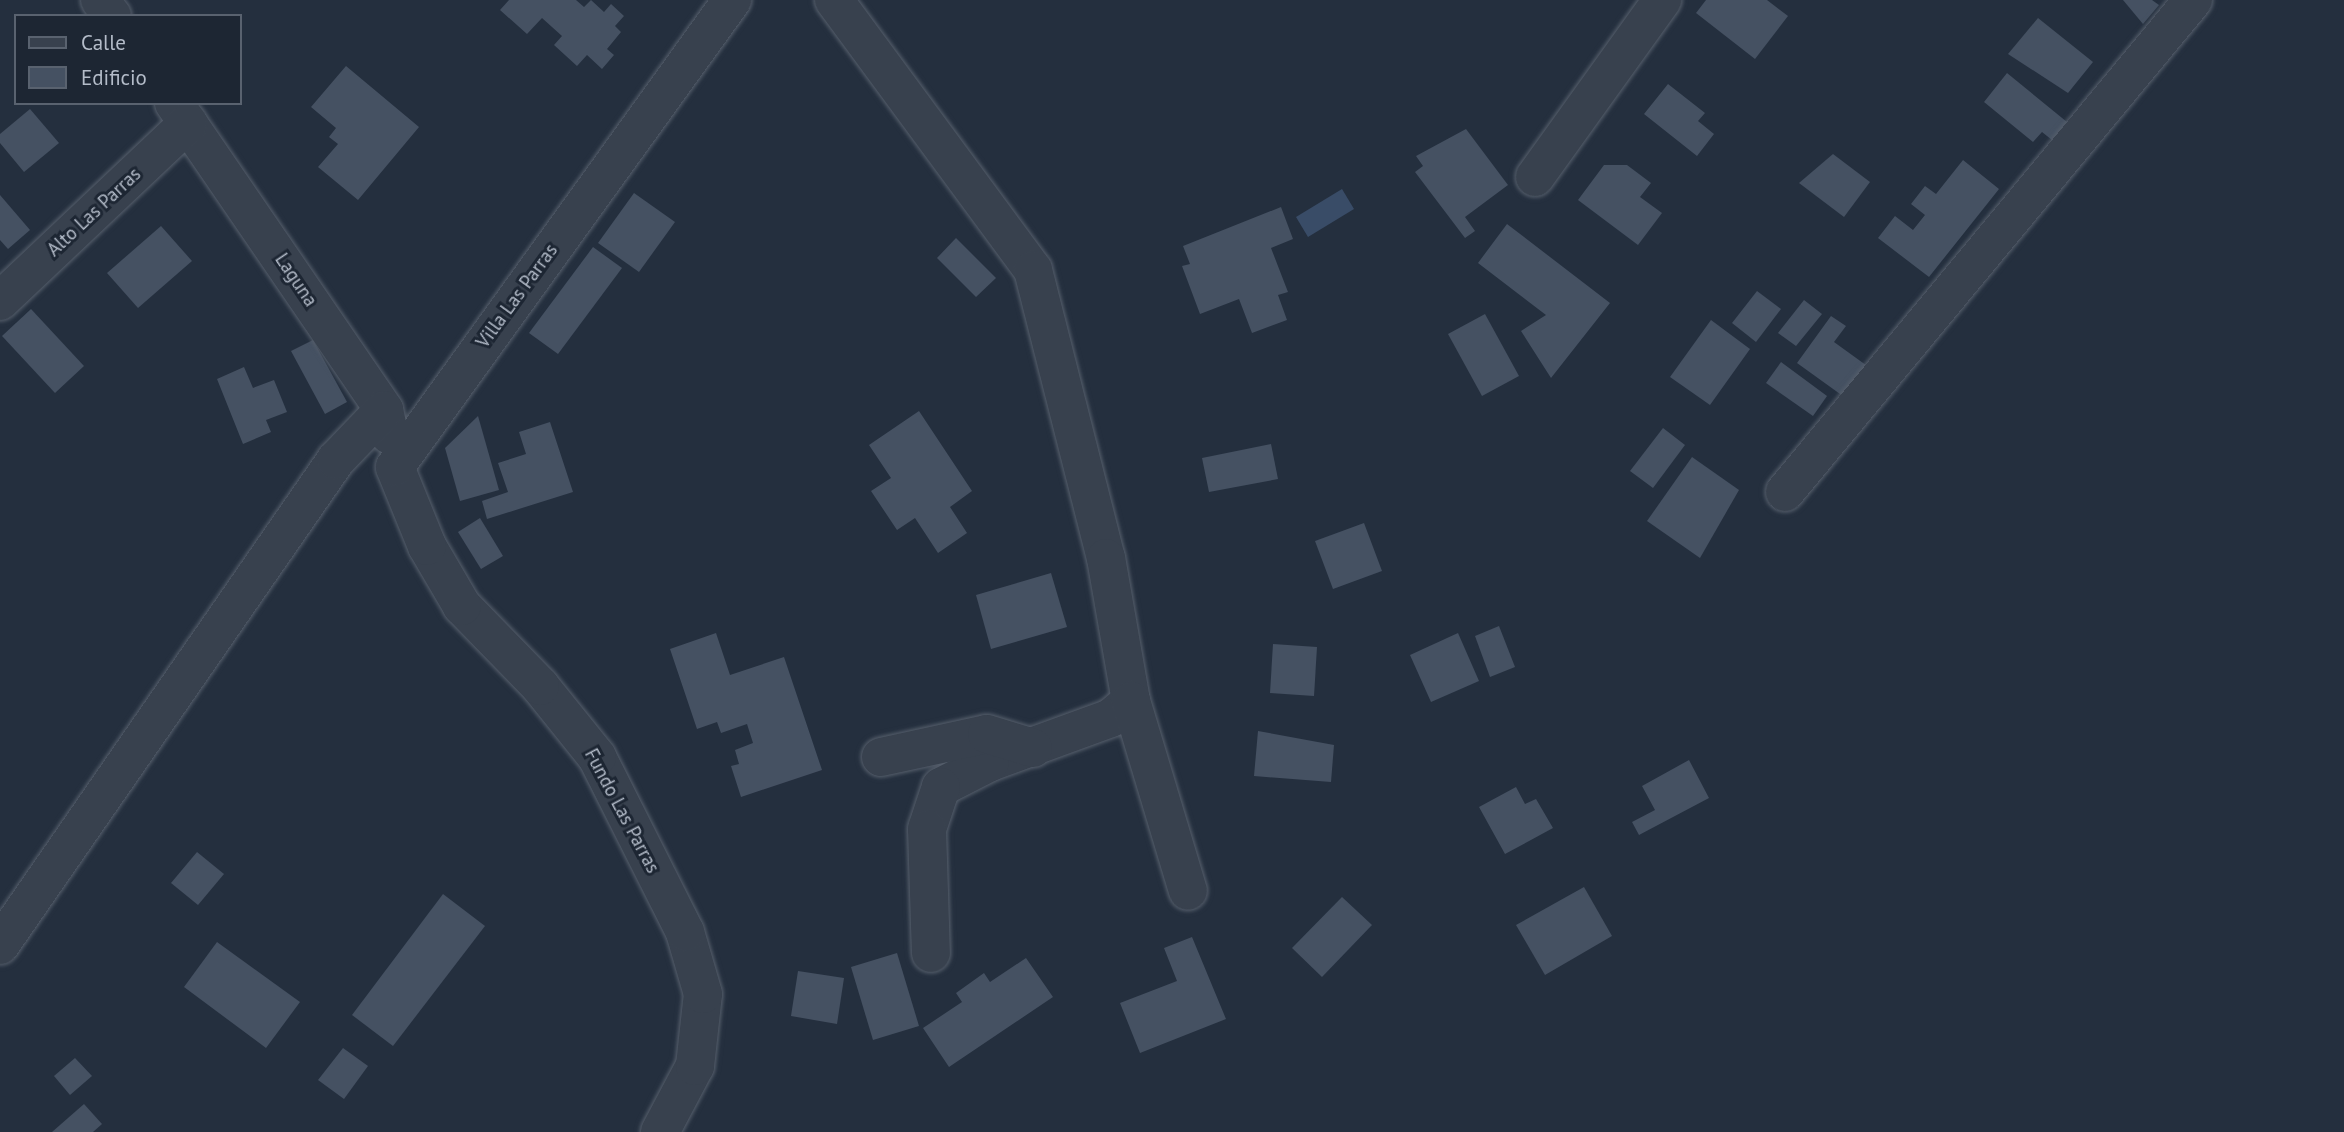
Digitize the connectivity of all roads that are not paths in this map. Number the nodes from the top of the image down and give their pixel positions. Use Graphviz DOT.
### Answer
graph roads {
  1 [pos="732,0"];
  2 [pos="834,0"];
  3 [pos="1662,0"];
  4 [pos="2193,0"];
  5 [pos="181,113"];
  6 [pos="1535,177"];
  7 [pos="0,301"];
  8 [pos="384,410"];
  9 [pos="395,467"];
  10 [pos="1786,492"];
  11 [pos="1131,701"];
  12 [pos="1033,748"];
  13 [pos="880,757"];
  14 [pos="1188,891"];
  15 [pos="0,945"];
  16 [pos="931,953"];
  17 [pos="660,1132"];
  1 -- 9 [label="street, Villa Las Parras"];
  2 -- 11 [label="street"];
  3 -- 6 [label="street"];
  4 -- 10 [label="street"];
  5 -- 7 [label="street, Alto Las Parras"];
  5 -- 8 [label="street, Laguna"];
  8 -- 9 [label="street, Laguna"];
  8 -- 15 [label="street"];
  9 -- 17 [label="street, Fundo Las Parras"];
  11 -- 12 [label="street"];
  11 -- 14 [label="street"];
  12 -- 13 [label="street"];
  12 -- 16 [label="street"];
}
